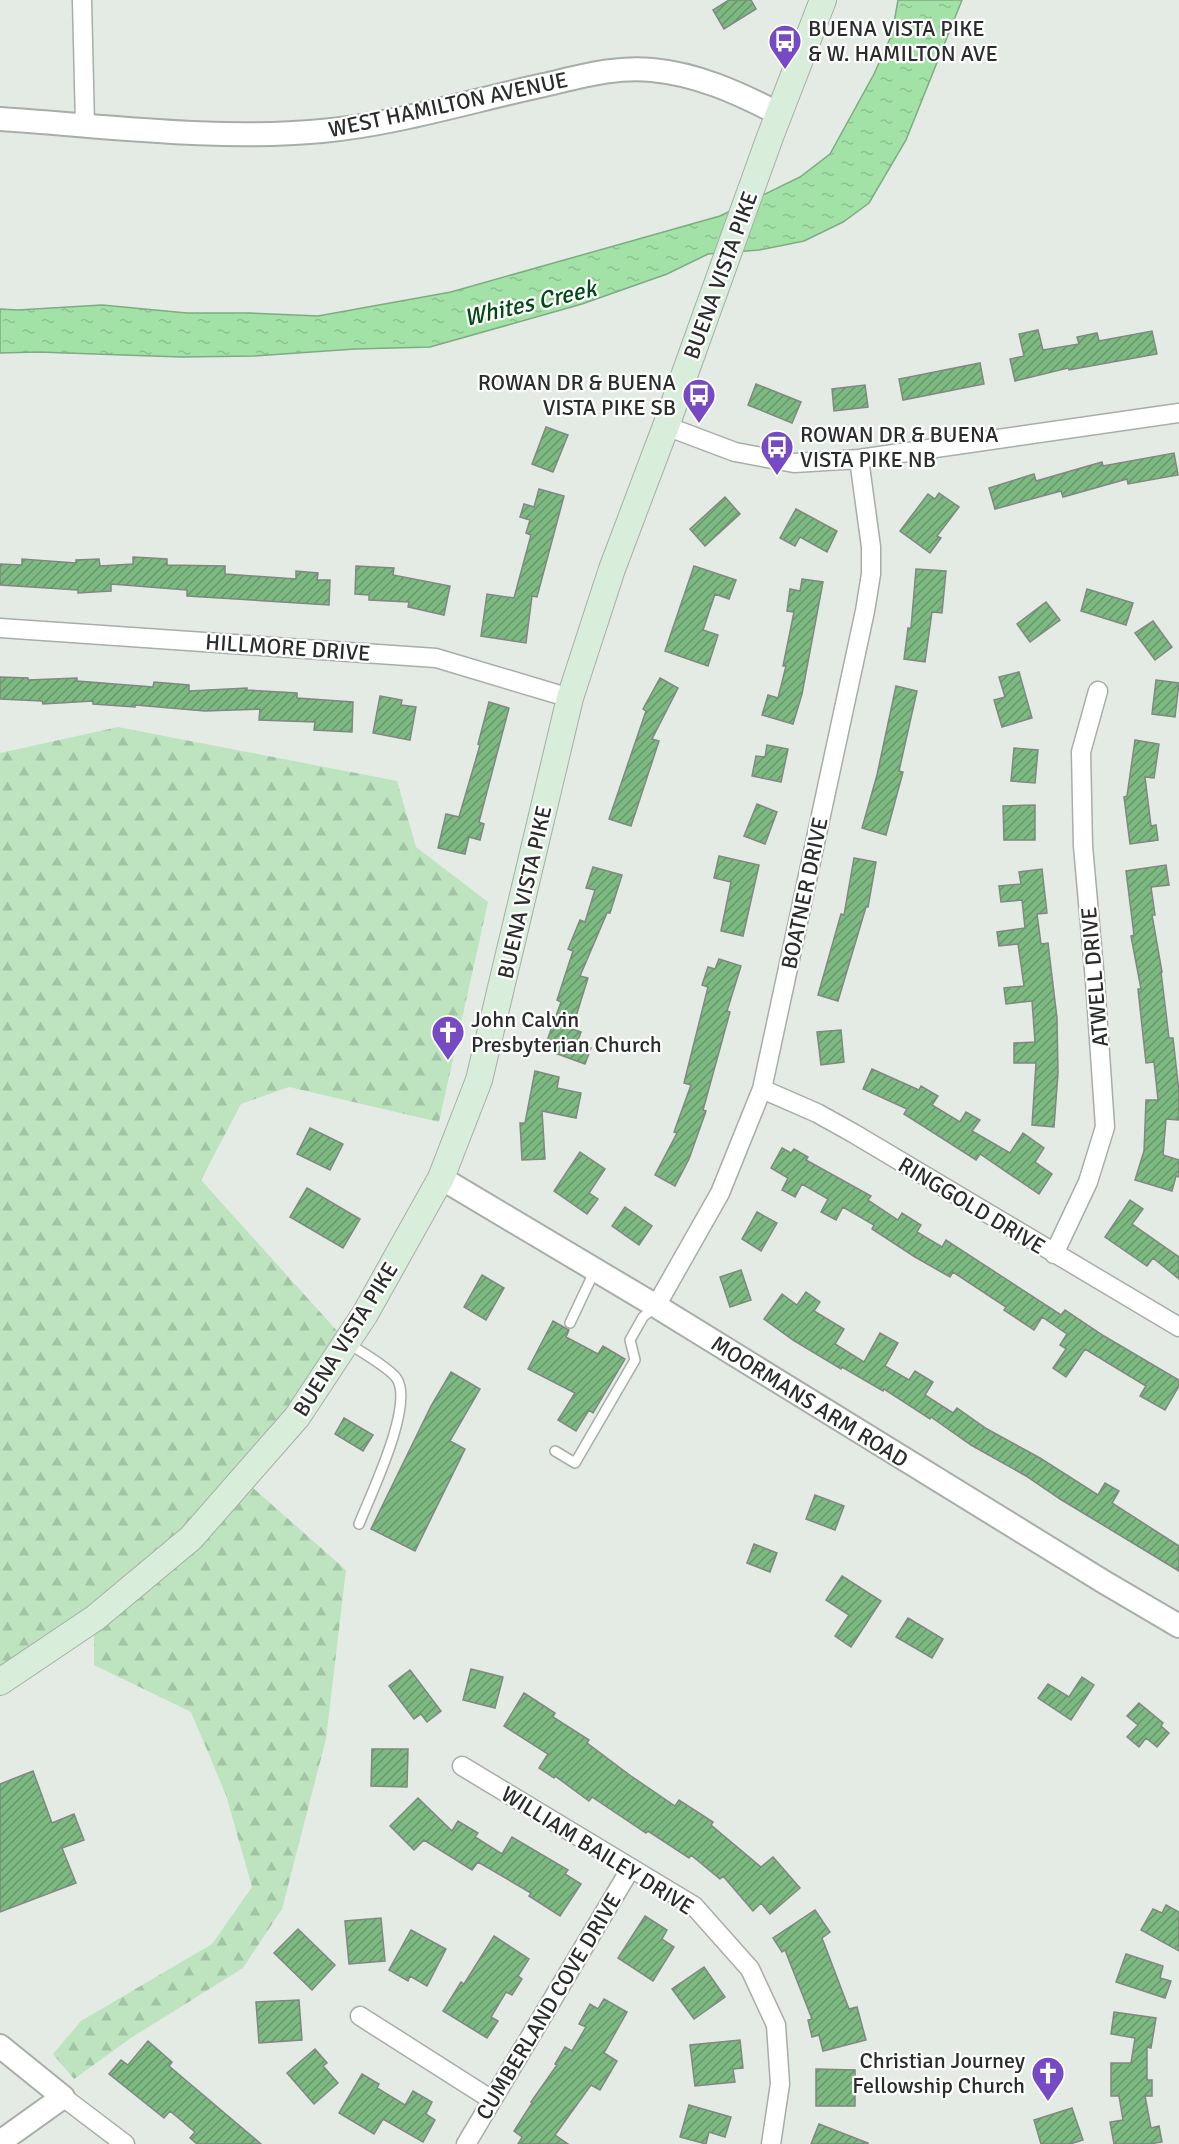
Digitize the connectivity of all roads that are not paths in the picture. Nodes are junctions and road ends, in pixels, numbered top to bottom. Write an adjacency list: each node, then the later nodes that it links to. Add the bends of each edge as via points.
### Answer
1 (82, 0): 5 (street)
2 (823, 0): 3 (main road, BUENA VISTA PIKE)
3 (779, 114): 5 (street, WEST HAMILTON AVENUE, via 697,78 649,69 601,73 413,116 322,131 260,134); 7 (main road, BUENA VISTA PIKE)
4 (0, 119): 5 (street, WEST HAMILTON AVENUE)
5 (85, 125)
6 (1179, 412): 8 (street)
7 (666, 426): 8 (street, via 735,452 794,463); 11 (main road, BUENA VISTA PIKE, via 612,569)
8 (859, 459): 12 (street, BOATNER DRIVE, via 871,547 867,602)
9 (0, 628): 11 (street, HILLMORE DRIVE, via 436,658)
10 (1098, 691): 14 (street, ATWELL DRIVE, via 1081,752 1083,846 1105,1127 1088,1182)
11 (570, 698): 13 (main road, BUENA VISTA PIKE, via 479,1080)
12 (762, 1089): 14 (street, RINGGOLD DRIVE, via 853,1133); 16 (street, BOATNER DRIVE, via 720,1193)
13 (441, 1178): 15 (street, MOORMANS ARM ROAD); 19 (main road, BUENA VISTA PIKE)
14 (1054, 1254): 18 (street, RINGGOLD DRIVE)
15 (595, 1269): 16 (street, MOORMANS ARM ROAD); 17 (lane)
16 (656, 1306): 20 (lane, via 643,1317 630,1340 635,1360 575,1463); 22 (street, MOORMANS ARM ROAD)
17 (570, 1323)
18 (1179, 1327)
19 (347, 1342): 21 (lane, via 397,1379 402,1398 395,1430); 23 (main road, BUENA VISTA PIKE, via 297,1417 191,1538 95,1617)
20 (555, 1451)
21 (358, 1524)
22 (1179, 1626)
23 (0, 1682)
24 (462, 1766): 25 (street, WILLIAM BAILEY DRIVE)
25 (630, 1868): 29 (street, CUMBERLAND COVE DRIVE); 33 (street, WILLIAM BAILEY DRIVE, via 694,1906 750,1969 776,2025 780,2084)
26 (360, 2016): 29 (street)
27 (0, 2046): 28 (street)
28 (63, 2097): 30 (street); 31 (street)
29 (492, 2100): 32 (street, CUMBERLAND COVE DRIVE)
30 (0, 2142)
31 (125, 2144)
32 (466, 2144)
33 (771, 2144)

